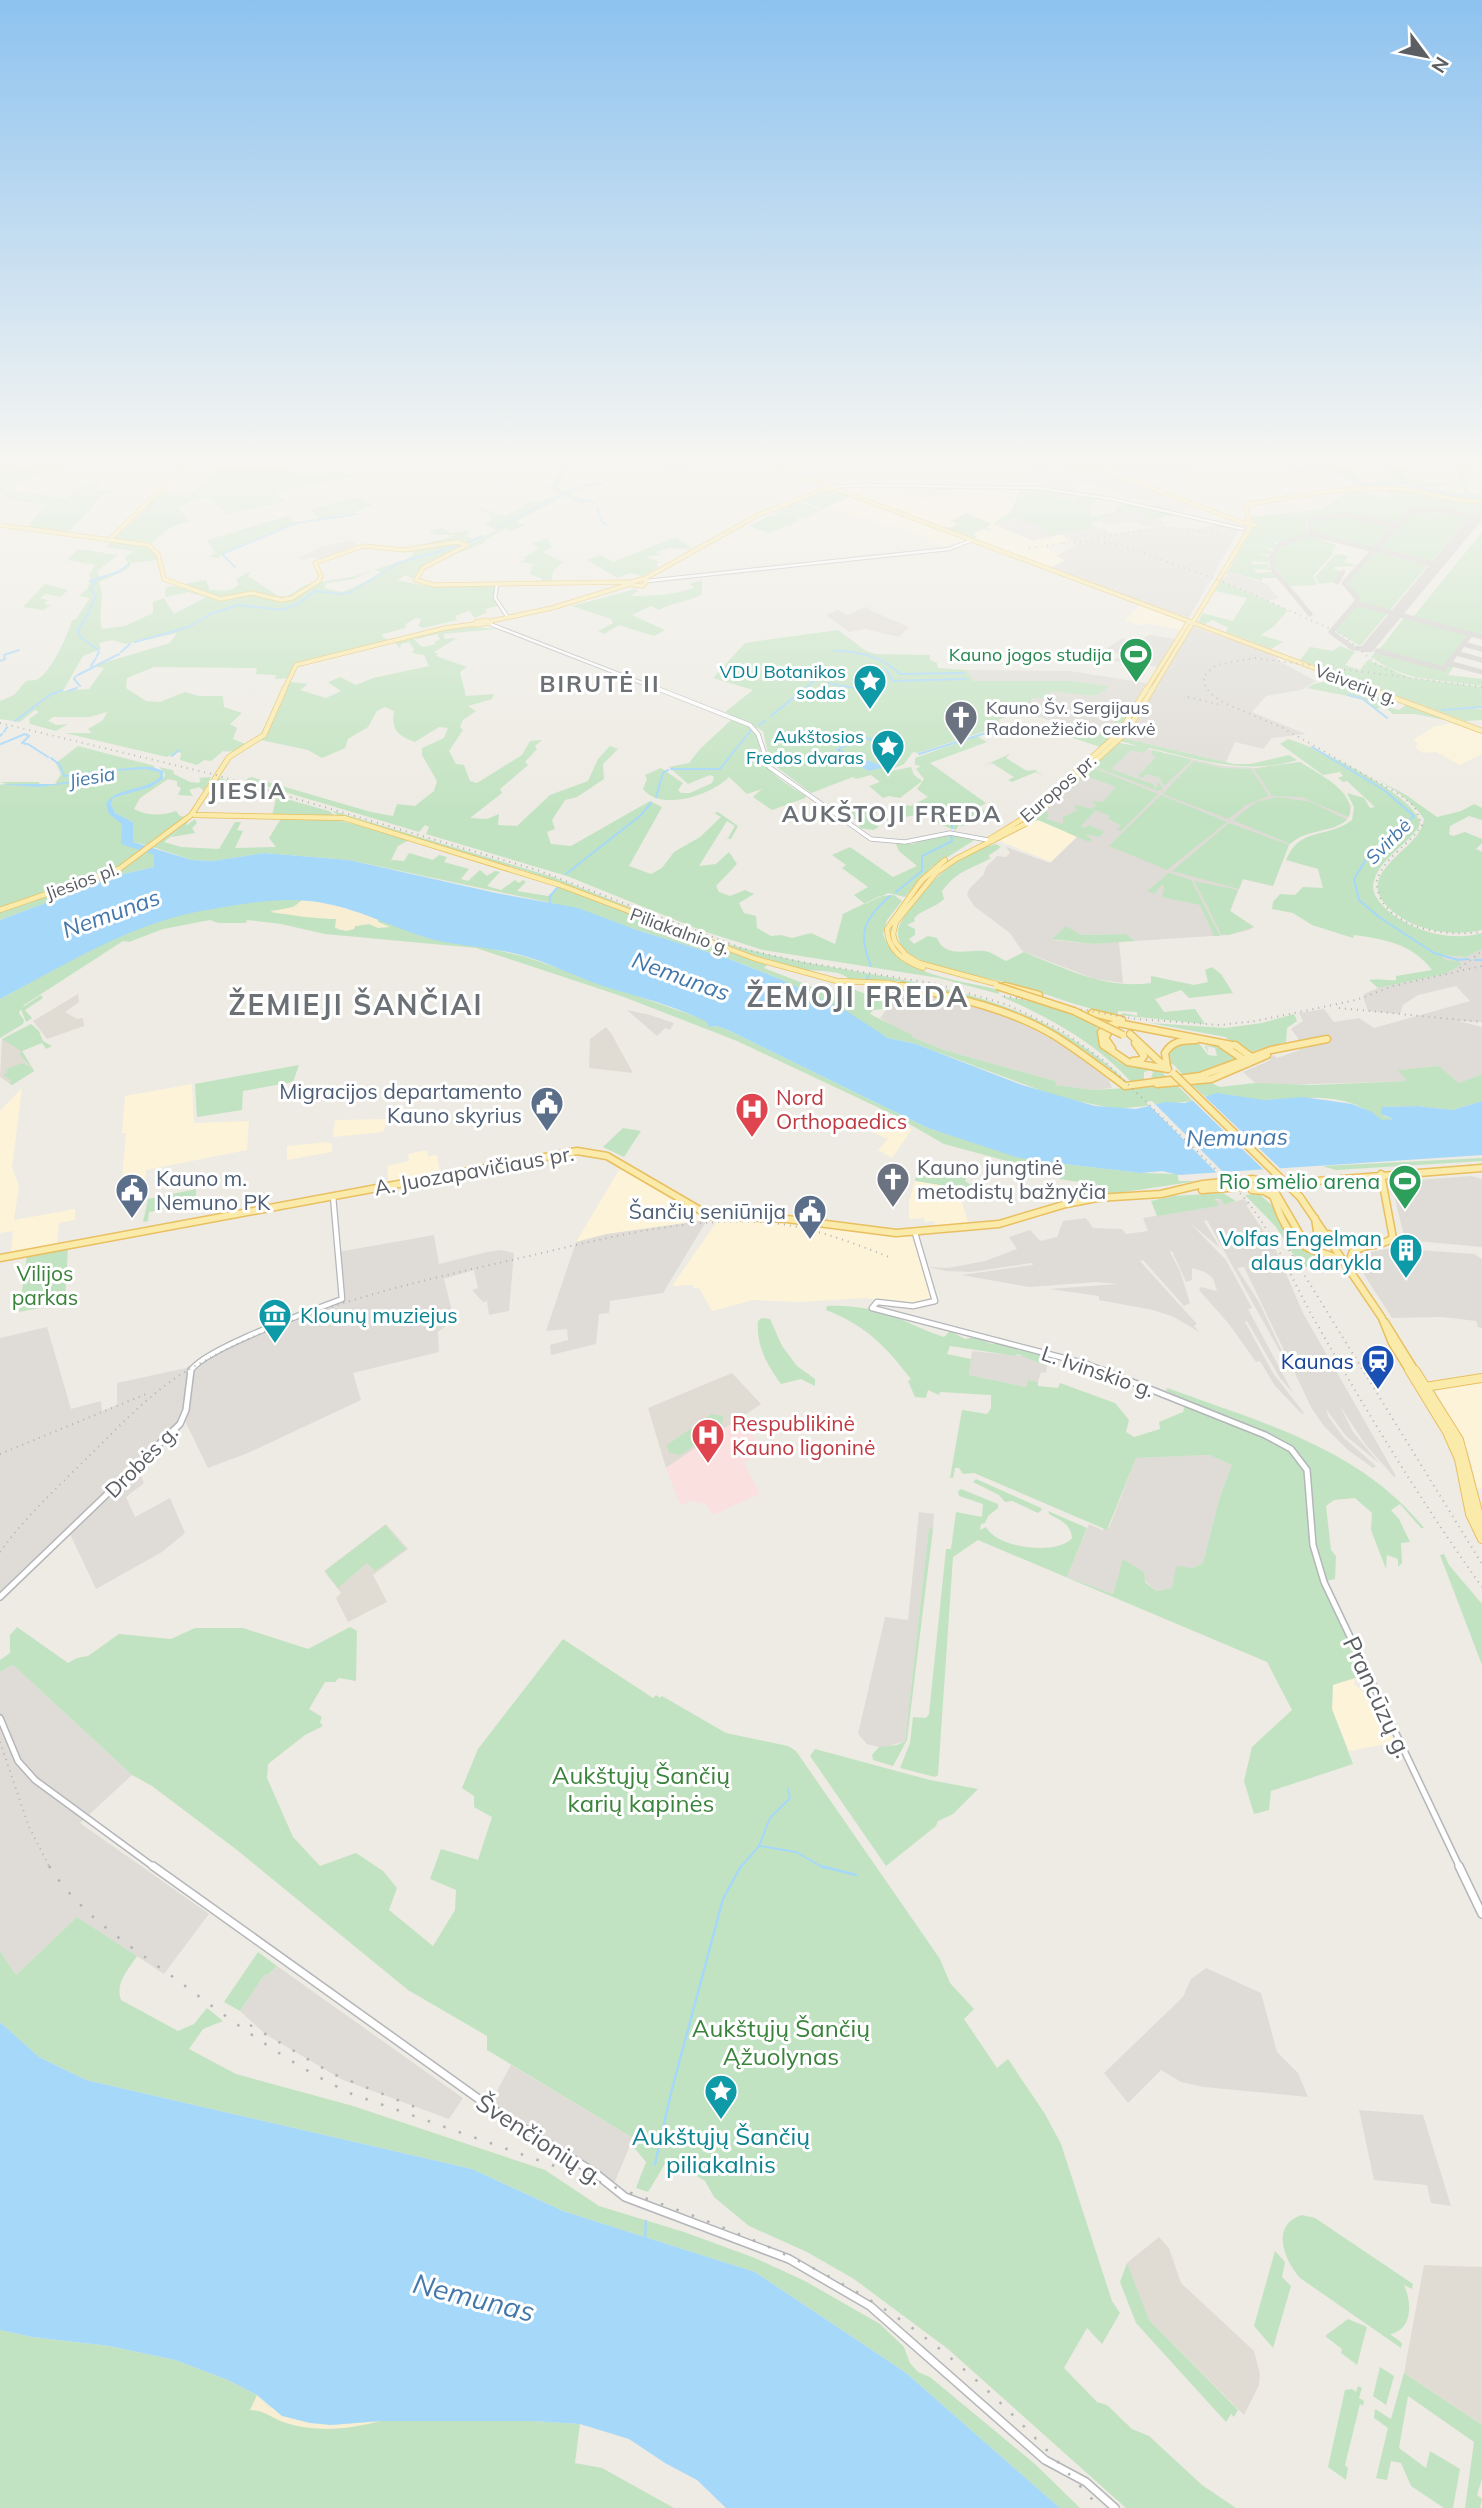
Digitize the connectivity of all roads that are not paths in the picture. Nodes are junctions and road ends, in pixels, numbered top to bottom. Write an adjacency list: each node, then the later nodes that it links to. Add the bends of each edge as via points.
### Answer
1 (163, 576): 2 (main road, via 220,599 252,593 279,600 289,599)
2 (321, 576)
3 (416, 576): 10 (main road, via 430,584)
4 (651, 576): 9 (main road)
5 (684, 576): 9 (street)
6 (1068, 576): 13 (main road, Veiverių g.)
7 (1217, 576): 13 (main road, Europos pr.)
8 (1217, 576): 13 (main road, Europos pr.)
9 (645, 580): 11 (main road); 11 (main road, via 642,587)
10 (497, 584): 11 (main road); 12 (street, via 496,598)
11 (627, 584): 12 (main road, via 562,605)
12 (507, 616): 14 (main road)
13 (1190, 622): 15 (main road, Veiverių g.); 18 (main road, Europos pr., via 1133,718 1114,741 1023,820)
14 (490, 623): 17 (main road, Jiesios pl., via 445,628 295,666 264,735 233,753); 18 (street, via 750,725 760,735 769,767 867,837 900,843 950,833)
15 (1482, 731)
16 (204, 814): 17 (main road); 17 (main road, Piliakalnio g.); 26 (main road, Piliakalnio g., via 352,821 561,885 756,959 832,980 888,983 975,1002 1052,1035 1118,1084 1203,1081)
17 (191, 816): 19 (main road, Jiesios pl., via 109,873)
18 (990, 841): 20 (main road, Europos pr., bridge, via 936,873 896,922 893,937 902,951 919,962); 21 (main road, Europos pr., bridge, via 954,855 928,874 890,920 887,936 897,954 911,964 1081,1014)
19 (0, 910)
20 (1092, 1013): 21 (main road, Europos pr., bridge); 24 (main road, via 1220,1038)
21 (1126, 1035): 23 (main road); 25 (main road)
22 (1196, 1040): 23 (main road, via 1121,1027 1106,1035 1119,1054 1139,1061 1144,1056); 26 (main road, via 1228,1047); 27 (main road, via 1170,1045 1164,1055)
23 (1135, 1043): 25 (main road)
24 (1237, 1046): 26 (main road); 27 (main road, via 1118,1023 1101,1032 1103,1045 1124,1062 1154,1064)
25 (1147, 1049): 27 (main road)
26 (1250, 1060): 26 (main road, via 1327,1039 1291,1045)
27 (1170, 1071): 35 (main road, bridge)
28 (1482, 1168): 29 (main road)
29 (1381, 1174): 30 (main road); 38 (main road, via 1393,1238)
30 (1269, 1183): 31 (main road, A. Juozapavičiaus pr., via 1253,1179); 32 (main road, A. Juozapavičiaus pr.); 34 (main road); 35 (main road, via 1299,1234 1308,1241 1319,1236)
31 (1184, 1190): 32 (main road, A. Juozapavičiaus pr.); 36 (main road, A. Juozapavičiaus pr., via 1086,1199 999,1224)
32 (1202, 1190): 34 (main road, A. Juozapavičiaus pr., via 1257,1189)
33 (332, 1196): 36 (main road, A. Juozapavičiaus pr., via 584,1151 607,1156 710,1216); 39 (main road, A. Juozapavičiaus pr.); 49 (street, Drobės g., via 342,1299 194,1364 183,1420)
34 (1273, 1196): 40 (main road, via 1299,1242)
35 (1315, 1216): 37 (main road)
36 (915, 1233): 44 (street, L. Ivinskio g., via 935,1301 913,1306 877,1302 872,1308 1097,1367 1279,1441)
37 (1327, 1233): 38 (main road, via 1348,1243); 40 (main road)
38 (1370, 1245): 40 (main road, via 1353,1251)
39 (0, 1258)
40 (1348, 1265): 42 (main road, via 1382,1318 1392,1343)
41 (1482, 1378): 42 (main road)
42 (1424, 1387): 43 (main road)
43 (1431, 1400): 45 (main road, via 1464,1452); 46 (main road, via 1457,1454)
44 (1307, 1470): 51 (street, Prancūzų g., via 1313,1545 1324,1582)
45 (1477, 1493): 46 (main road); 47 (main road)
46 (1465, 1497): 48 (main road)
47 (1482, 1527)
48 (1482, 1539)
49 (0, 1597)
50 (0, 1718): 52 (street, Švenčionių g., via 18,1761 35,1780 303,1976 625,2197 789,2259 870,2306 1013,2434 1056,2468 1095,2488)
51 (1482, 1914)
52 (1115, 2508)

